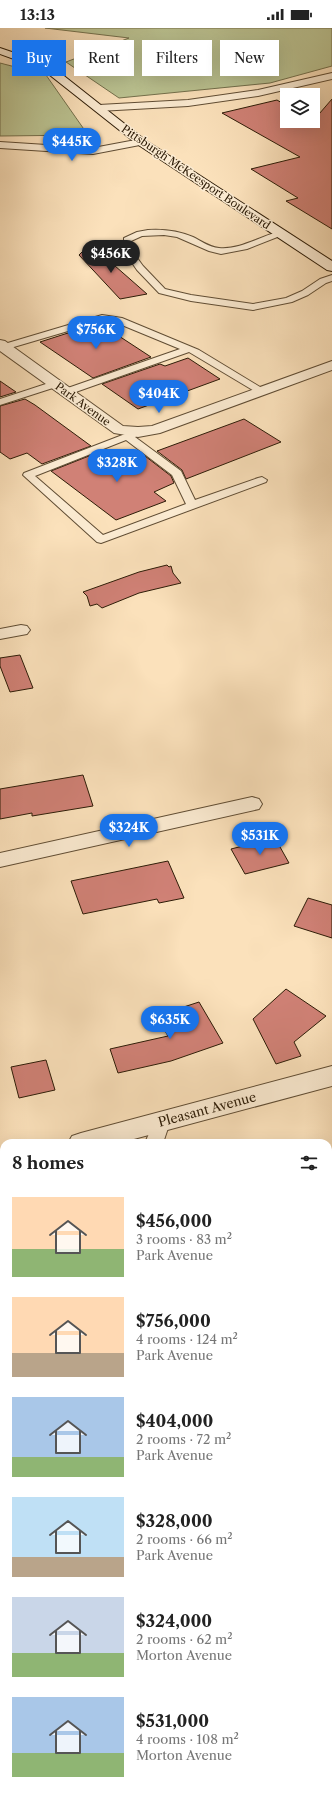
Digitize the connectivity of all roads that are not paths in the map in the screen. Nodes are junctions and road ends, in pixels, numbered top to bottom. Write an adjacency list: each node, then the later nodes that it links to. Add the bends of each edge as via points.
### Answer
1 (0, 51): 3 (street, Pittsburgh McKeesport Boulevard, via 40,64)
2 (332, 76): 3 (street, via 258,93 188,103)
3 (98, 108): 4 (street, Pittsburgh McKeesport Boulevard)
4 (141, 142): 5 (street, via 93,151); 6 (street, Pittsburgh McKeesport Boulevard)
5 (0, 145)
6 (281, 234): 7 (street, Pittsburgh McKeesport Boulevard); 8 (lane, via 221,251 186,237 167,233 148,233 132,236 127,240 128,251 162,291 191,298 253,307 289,300)
7 (332, 267)
8 (332, 278)
9 (2, 345): 10 (lane, via 102,318 119,320); 12 (street, Park Avenue)
10 (189, 350): 12 (lane); 13 (lane)
11 (332, 365): 13 (street, Park Avenue)
12 (61, 388): 14 (lane); 15 (street, Park Avenue, via 119,430)
13 (260, 390): 15 (street, Park Avenue, via 155,430)
14 (0, 402)
15 (133, 434): 17 (lane, via 177,473); 17 (lane, via 28,475 101,540)
16 (262, 480): 17 (lane)
17 (192, 505)
18 (21, 630): 19 (street)
19 (0, 634)
20 (252, 804): 21 (street)
21 (0, 860)
22 (332, 1076): 23 (street, Pleasant Avenue)
23 (158, 1132): 24 (street, Pleasant Avenue)
24 (110, 1139)

